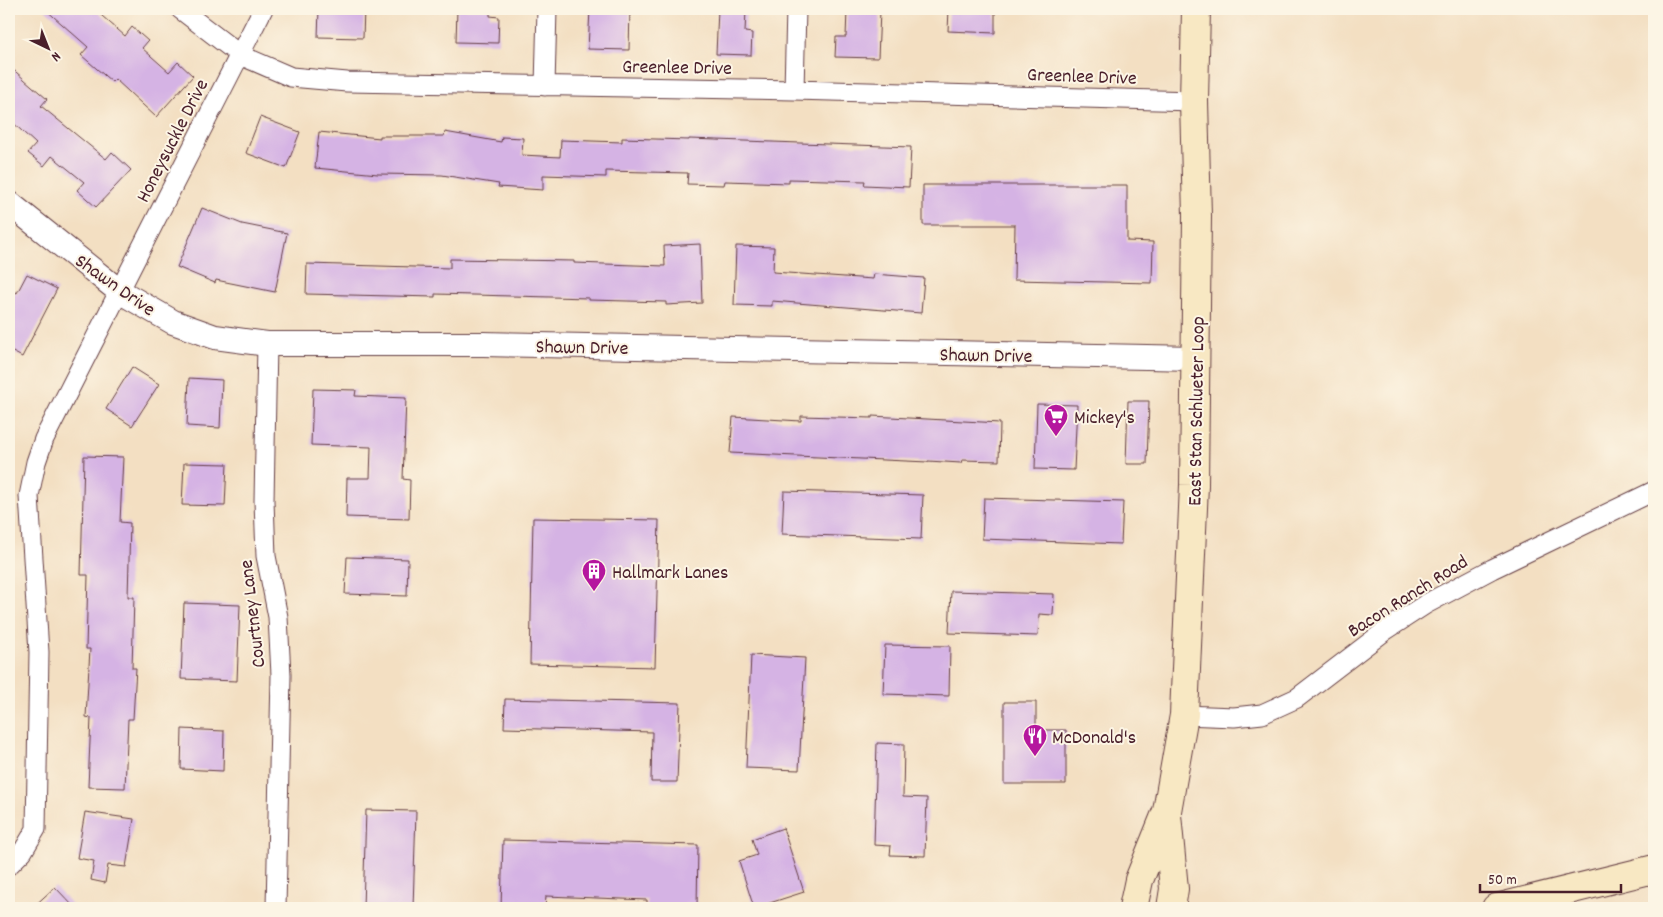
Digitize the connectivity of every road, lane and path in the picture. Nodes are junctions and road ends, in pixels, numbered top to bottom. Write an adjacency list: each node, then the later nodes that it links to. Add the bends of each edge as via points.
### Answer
1 (180, 9): 6 (street, Greenlee Drive)
2 (263, 9): 6 (street, Honeysuckle Drive)
3 (547, 9): 7 (street)
4 (796, 9): 8 (street)
5 (1196, 9): 9 (main road, East Stan Schlueter Loop)
6 (240, 56): 7 (street, Greenlee Drive, via 291,76 347,82); 11 (street, Honeysuckle Drive)
7 (545, 86): 8 (street, Greenlee Drive)
8 (794, 90): 9 (street, Greenlee Drive)
9 (1194, 101): 13 (main road, East Stan Schlueter Loop)
10 (9, 203): 11 (street, Shawn Drive)
11 (119, 291): 12 (street, Shawn Drive, via 173,322 215,337); 17 (street, Honeysuckle Drive, via 44,439 29,496 39,652 36,829 23,851)
12 (267, 344): 13 (street, Shawn Drive, via 483,344); 21 (street, Courtney Lane, via 266,556 278,617 281,674)
13 (1196, 358): 15 (main road, East Stan Schlueter Loop, via 1194,507)
14 (1654, 491): 15 (street, Bacon Ranch Road, via 1492,568 1426,604 1386,630 1297,698 1262,714 1234,717)
15 (1184, 715): 16 (main road, East Stan Schlueter Loop)
16 (1167, 811): 19 (main road, East Stan Schlueter Loop); 20 (main road, East Stan Schlueter Loop)
17 (9, 865)
18 (1654, 869): 22 (main road)
19 (1177, 902)
20 (1132, 906)
21 (276, 908)
22 (1496, 908)

